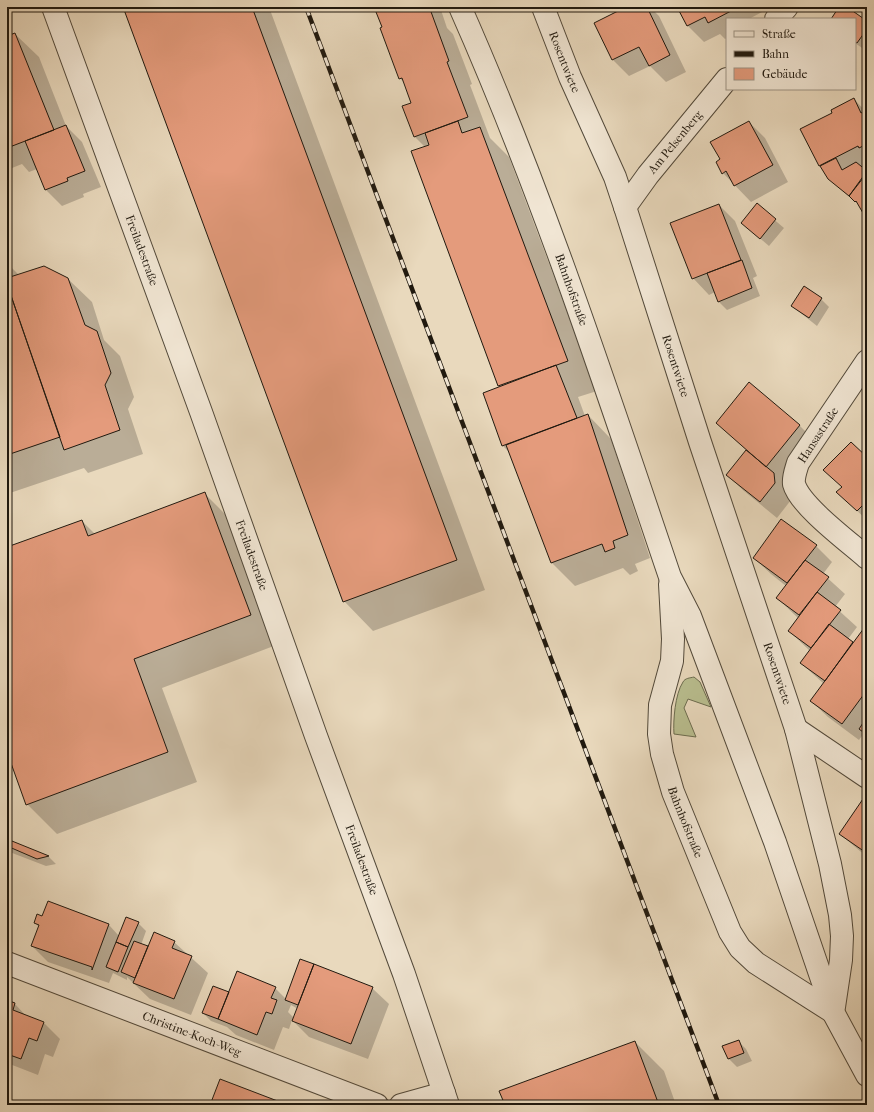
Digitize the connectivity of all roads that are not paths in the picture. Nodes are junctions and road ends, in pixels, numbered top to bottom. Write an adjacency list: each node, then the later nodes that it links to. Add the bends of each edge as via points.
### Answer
1 (53, 7): 16 (street, Freiladestraße)
2 (460, 7): 10 (street, Bahnhofstraße, via 482,57 577,302)
3 (543, 7): 7 (street, Rosentwiete)
4 (787, 7): 5 (street)
5 (777, 18)
6 (726, 80): 7 (street, Am Pelsenberg)
7 (625, 207): 11 (street, Rosentwiete)
8 (867, 361): 9 (street, Hansastraße, via 798,463 794,475 794,484 806,504)
9 (867, 558)
10 (670, 577): 14 (street, Bahnhofstraße, via 683,600 775,842); 14 (street, Bahnhofstraße, via 672,661 660,705 659,734 673,792 730,932 740,948 756,963)
11 (796, 729): 12 (street); 14 (street, Rosentwiete, via 830,864 840,915 841,960)
12 (867, 777)
13 (7, 963): 17 (street, Christine-Koch-Weg)
14 (833, 1012): 15 (street, Bahnhofstraße)
15 (867, 1075)
16 (446, 1099): 18 (street)
17 (377, 1105)
18 (401, 1105)

